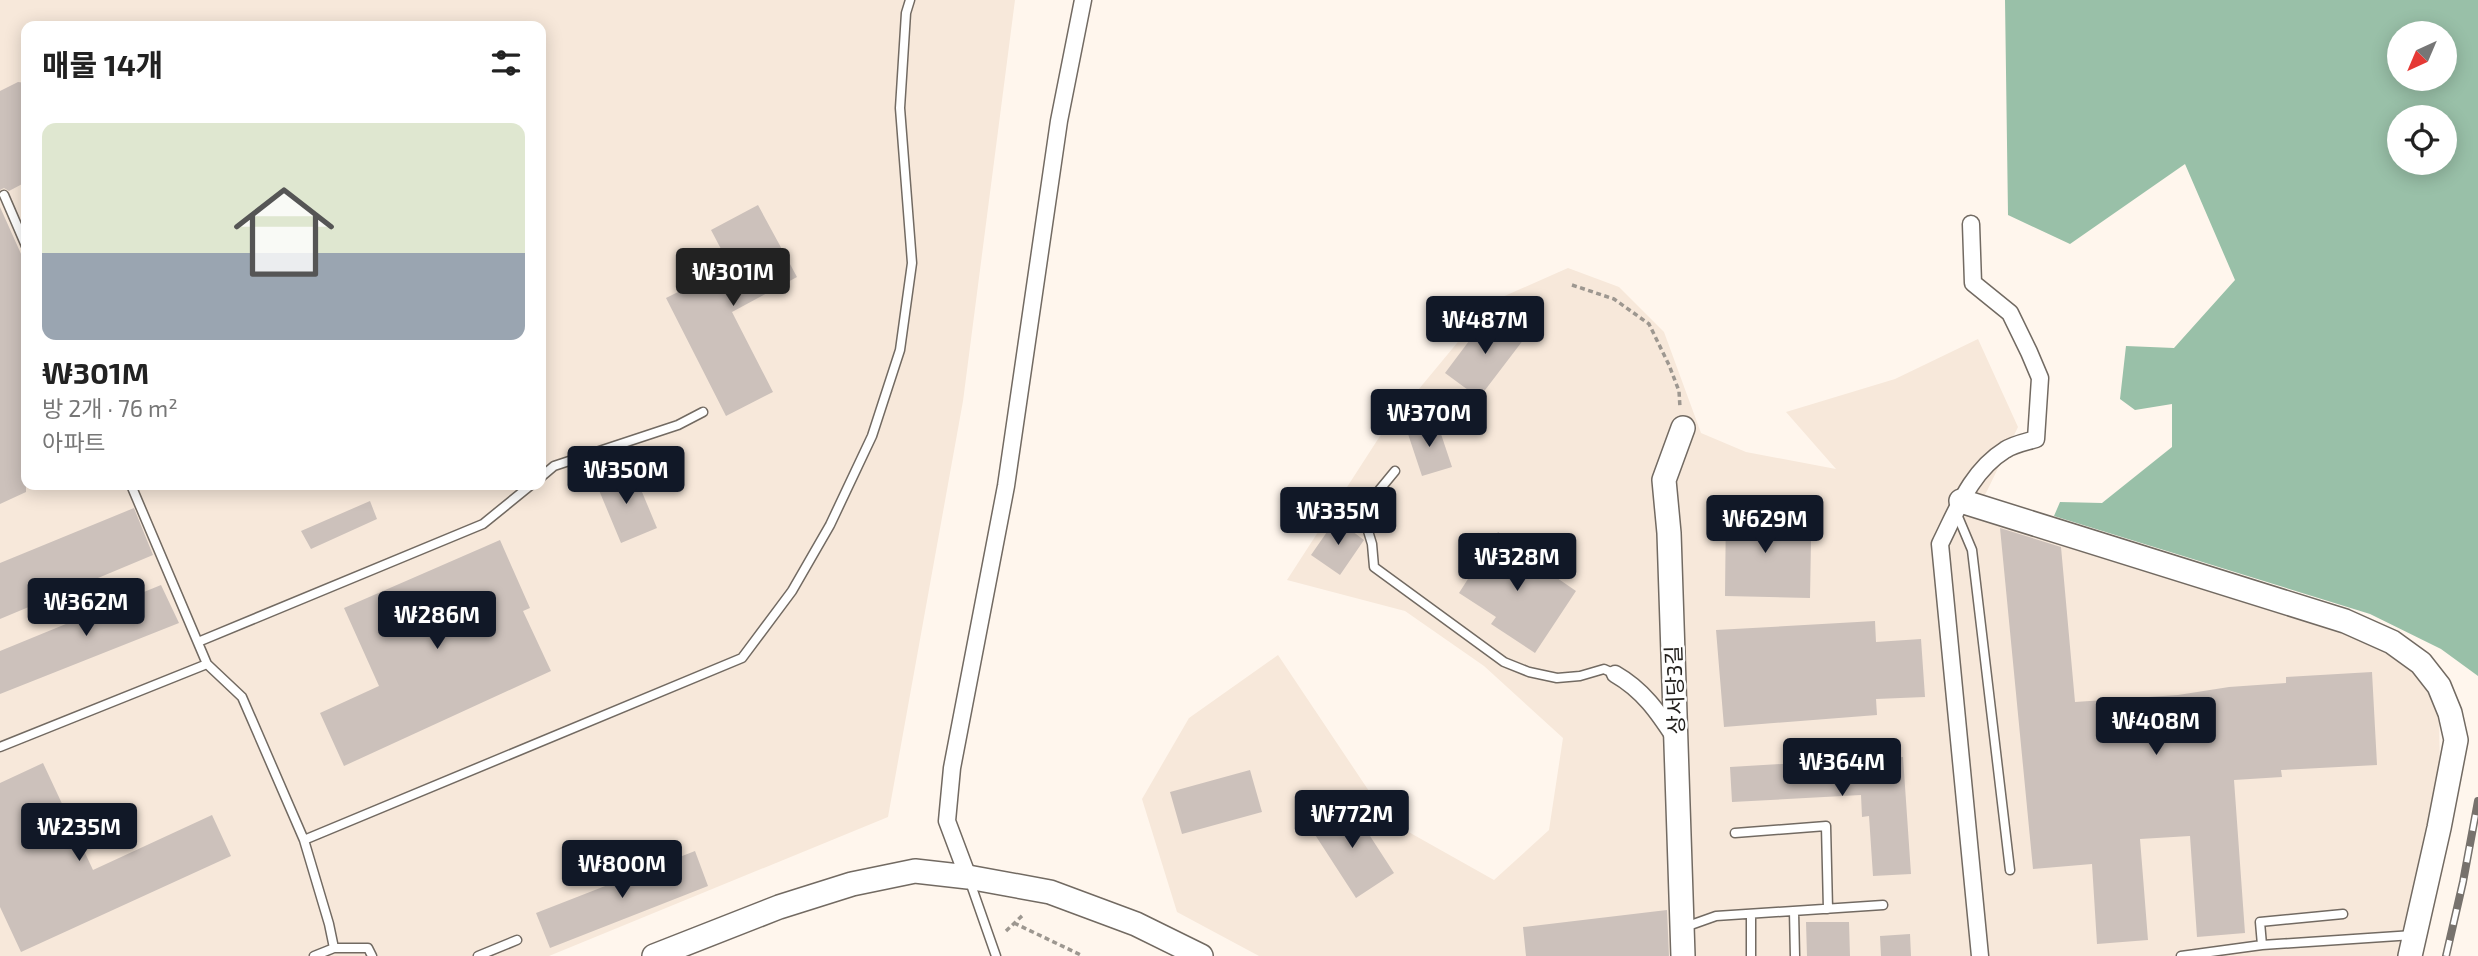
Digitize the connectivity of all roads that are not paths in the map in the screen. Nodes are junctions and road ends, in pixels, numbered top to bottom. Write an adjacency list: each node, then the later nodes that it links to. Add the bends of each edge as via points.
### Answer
1 (909, 0): 19 (lane, via 900,108 912,264 900,350 872,436 792,591 742,658)
2 (1083, 0): 21 (street, via 1059,121 1006,486 952,768 947,821)
3 (4, 195): 5 (lane)
4 (1971, 224): 12 (street, via 1973,283 2010,313 2040,378 2036,439 2007,448 1983,466)
5 (21, 234)
6 (704, 412): 9 (lane)
7 (1682, 428): 16 (street, 상서당3길, via 1664,480)
8 (1395, 471): 15 (lane, via 1362,511 1374,567 1504,662 1557,678 1604,669)
9 (546, 473)
10 (133, 490): 13 (lane)
11 (525, 490): 13 (lane, via 482,524)
12 (1959, 507): 20 (lane, via 1972,550); 30 (street, via 2345,621 2392,642 2421,663 2439,686 2456,740); 41 (street, via 1940,544)
13 (198, 642): 14 (lane)
14 (207, 664): 17 (lane); 19 (lane, via 242,696)
15 (1615, 674): 16 (street, via 1652,702)
16 (1676, 740): 27 (street, 상서당3길)
17 (0, 747)
18 (1735, 833): 23 (lane, via 1826,826)
19 (304, 839): 31 (lane)
20 (2010, 870)
21 (968, 877): 35 (street, via 915,871 852,884); 36 (lane); 37 (street, via 1050,892 1136,924)
22 (1883, 905): 23 (lane)
23 (1828, 909): 24 (lane)
24 (1794, 911): 25 (lane); 40 (lane)
25 (1751, 914): 27 (lane, via 1716,916); 39 (lane)
26 (2343, 914): 29 (lane, via 2260,922)
27 (1682, 928): 38 (street, 상서당3길)
28 (517, 940): 34 (lane)
29 (2262, 945): 30 (lane); 42 (lane)
30 (2412, 945)
31 (334, 948): 32 (lane); 33 (lane, via 368,948)
32 (314, 956)
33 (372, 956)
34 (478, 956)
35 (654, 956)
36 (996, 956)
37 (1201, 956)
38 (1683, 956)
39 (1751, 956)
40 (1795, 956)
41 (1980, 956)
42 (2181, 956)

